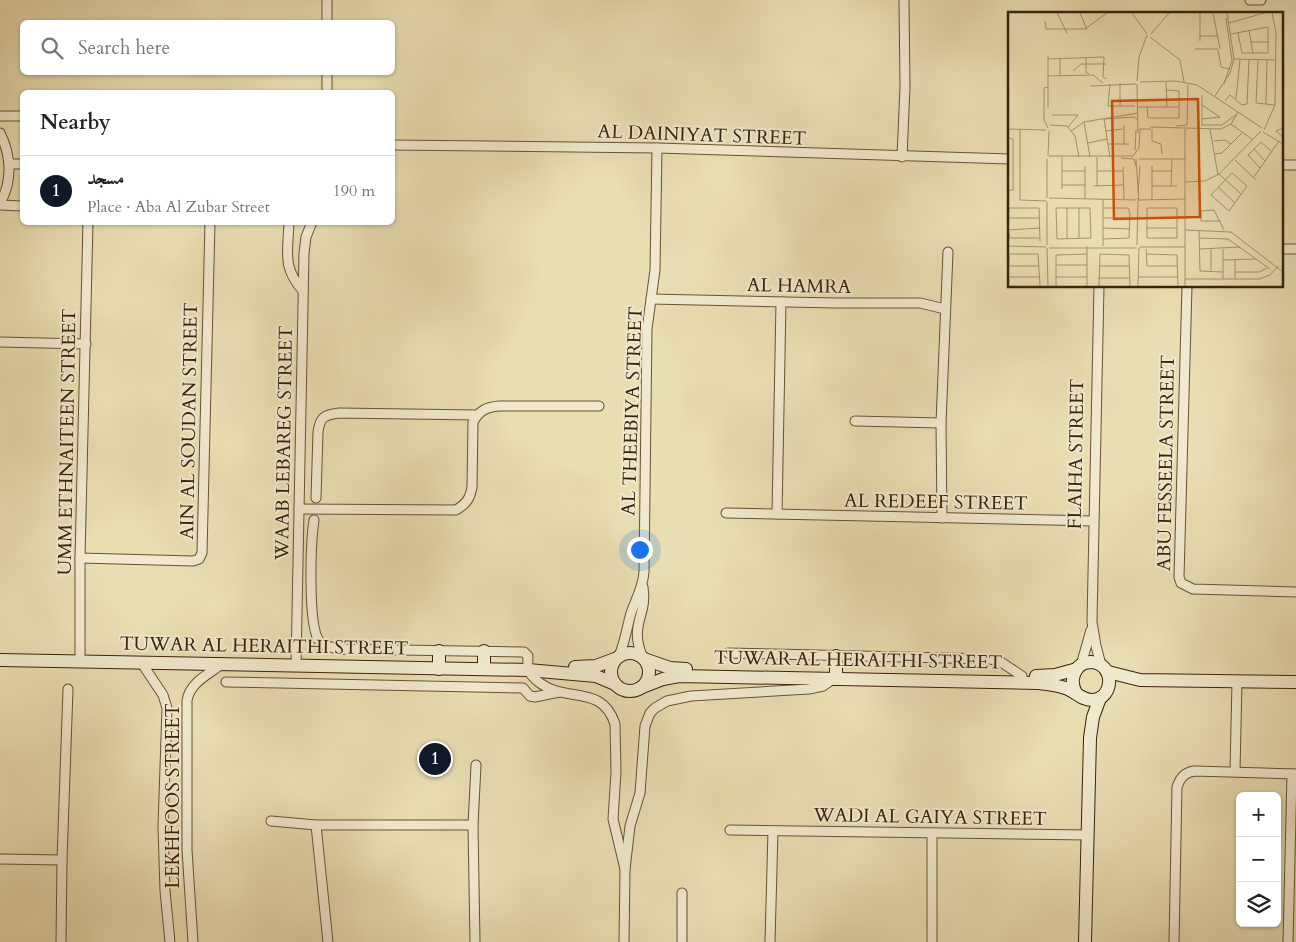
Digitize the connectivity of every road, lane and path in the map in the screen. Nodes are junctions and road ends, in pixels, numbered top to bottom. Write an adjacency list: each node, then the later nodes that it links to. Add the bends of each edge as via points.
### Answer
1 (327, 0): 5 (street)
2 (904, 0): 13 (street)
3 (1250, 0): 4 (street)
4 (1261, 0)
5 (327, 20)
6 (327, 75): 7 (street)
7 (327, 90)
8 (0, 116): 9 (street)
9 (20, 116)
10 (0, 133): 15 (street)
11 (395, 145): 12 (street, AL DAINIYAT STREET)
12 (657, 148): 13 (street, AL DAINIYAT STREET); 27 (street, AL THEEBIYA STREET, via 655,270)
13 (902, 157): 14 (street, AL DAINIYAT STREET)
14 (1008, 159)
15 (9, 164): 16 (street); 17 (street, via 9,181)
16 (20, 164)
17 (0, 204): 18 (street)
18 (20, 206)
19 (88, 225): 31 (street, UMM ETHNAITEEN STREET)
20 (210, 225): 43 (street, AIN AL SOUDAN STREET, via 202,553 193,561)
21 (289, 225): 26 (street, via 288,266 292,277)
22 (311, 225): 26 (street, WAAB LEBAREG STREET, via 305,244)
23 (948, 252): 29 (street)
24 (1100, 288): 42 (street, FLAIHA STREET)
25 (1186, 288): 45 (street, ABU FESSEELA STREET, via 1181,583 1193,589)
26 (304, 291): 37 (street, WAAB LEBAREG STREET)
27 (651, 299): 28 (street, AL HAMRA); 44 (street, AL THEEBIYA STREET, via 646,329)
28 (781, 302): 29 (street, AL HAMRA, via 920,303); 39 (street)
29 (945, 309): 35 (street)
30 (0, 342): 31 (street)
31 (86, 344): 43 (street, UMM ETHNAITEEN STREET)
32 (599, 406): 33 (street, via 490,406)
33 (476, 415): 36 (street, via 329,414 323,417 318,432); 37 (street, via 472,430 470,497 456,510)
34 (855, 421): 35 (street)
35 (941, 423): 40 (street)
36 (316, 498)
37 (299, 510): 57 (street, WAAB LEBAREG STREET)
38 (726, 513): 39 (street, AL REDEEF STREET)
39 (777, 514): 40 (street, AL REDEEF STREET)
40 (942, 518): 42 (street, AL REDEEF STREET)
41 (314, 520): 47 (street, via 310,576 314,624 320,643 338,648)
42 (1093, 521): 46 (street, FLAIHA STREET)
43 (80, 558): 54 (street, UMM ETHNAITEEN STREET)
44 (643, 584): 51 (street, AL THEEBIYA STREET); 52 (street, AL THEEBIYA STREET, via 644,600 636,634)
45 (1296, 592)
46 (1092, 622): 58 (street, FLAIHA STREET); 61 (street, FLAIHA STREET)
47 (439, 651): 48 (street); 59 (street)
48 (484, 651): 60 (street); 62 (street, via 524,652 528,656)
49 (728, 653): 50 (street)
50 (836, 656): 63 (street); 64 (street, via 990,660 1001,662)
51 (617, 657): 52 (street, via 634,653); 62 (street, TUWAR AL HERAITHI STREET, via 596,666); 69 (street, via 611,669)
52 (644, 658): 63 (street, TUWAR AL HERAITHI STREET, via 678,669); 70 (street, via 649,674)
53 (0, 660): 54 (street, TUWAR AL HERAITHI STREET)
54 (80, 662): 55 (street, TUWAR AL HERAITHI STREET)
55 (141, 662): 56 (street, TUWAR AL HERAITHI STREET); 93 (street, LEKHFOOS STREET, via 163,695 167,708 162,827)
56 (222, 664): 57 (street, TUWAR AL HERAITHI STREET); 94 (street, LEKHFOOS STREET, via 194,686 187,701 187,850)
57 (296, 666): 59 (street, TUWAR AL HERAITHI STREET)
58 (1079, 667): 61 (street, via 1091,662); 64 (street, TUWAR AL HERAITHI STREET, via 1055,675); 73 (street, via 1072,681)
59 (439, 668): 60 (street, TUWAR AL HERAITHI STREET)
60 (484, 669): 62 (street, TUWAR AL HERAITHI STREET)
61 (1104, 669): 65 (street); 74 (street, via 1110,682)
62 (528, 670): 69 (street, TUWAR AL HERAITHI STREET, via 596,676); 72 (street, via 544,686)
63 (836, 675): 64 (street, TUWAR AL HERAITHI STREET); 70 (street, TUWAR AL HERAITHI STREET, via 679,676 663,678); 73 (street, TUWAR AL HERAITHI STREET, via 1038,683 1054,685); 83 (street, via 816,688 710,694 667,701 655,708 645,726 640,793)
64 (1022, 676)
65 (1140, 680): 67 (street); 74 (street, via 1121,685)
66 (226, 682): 72 (street, via 523,688 530,696 536,697)
67 (1237, 682): 68 (street); 77 (street)
68 (1296, 682)
69 (615, 684): 70 (street, via 624,690)
70 (640, 688)
71 (68, 689): 89 (street)
72 (559, 692): 82 (street, via 594,698 613,717 616,735)
73 (1079, 695): 74 (street, via 1090,700); 75 (street)
74 (1103, 695): 75 (street, via 1093,717)
75 (1090, 738): 87 (street)
76 (476, 765): 81 (street)
77 (1235, 771): 78 (street); 102 (street, via 1188,772 1179,781)
78 (1294, 774): 103 (street)
79 (272, 821): 80 (street)
80 (316, 824): 81 (street); 95 (street)
81 (473, 825): 96 (street)
82 (614, 826): 83 (street); 90 (street)
83 (630, 826): 90 (street)
84 (730, 830): 85 (street, WADI AL GAIYA STREET)
85 (773, 831): 86 (street, WADI AL GAIYA STREET); 99 (street)
86 (932, 833): 87 (street, WADI AL GAIYA STREET); 100 (street)
87 (1088, 835): 101 (street)
88 (0, 859): 89 (street)
89 (62, 860): 92 (street)
90 (625, 869): 97 (street)
91 (682, 893): 98 (street)
92 (62, 942)
93 (170, 942)
94 (193, 942)
95 (328, 942)
96 (475, 942)
97 (624, 942)
98 (682, 942)
99 (770, 942)
100 (932, 942)
101 (1085, 942)
102 (1174, 942)
103 (1288, 942)

